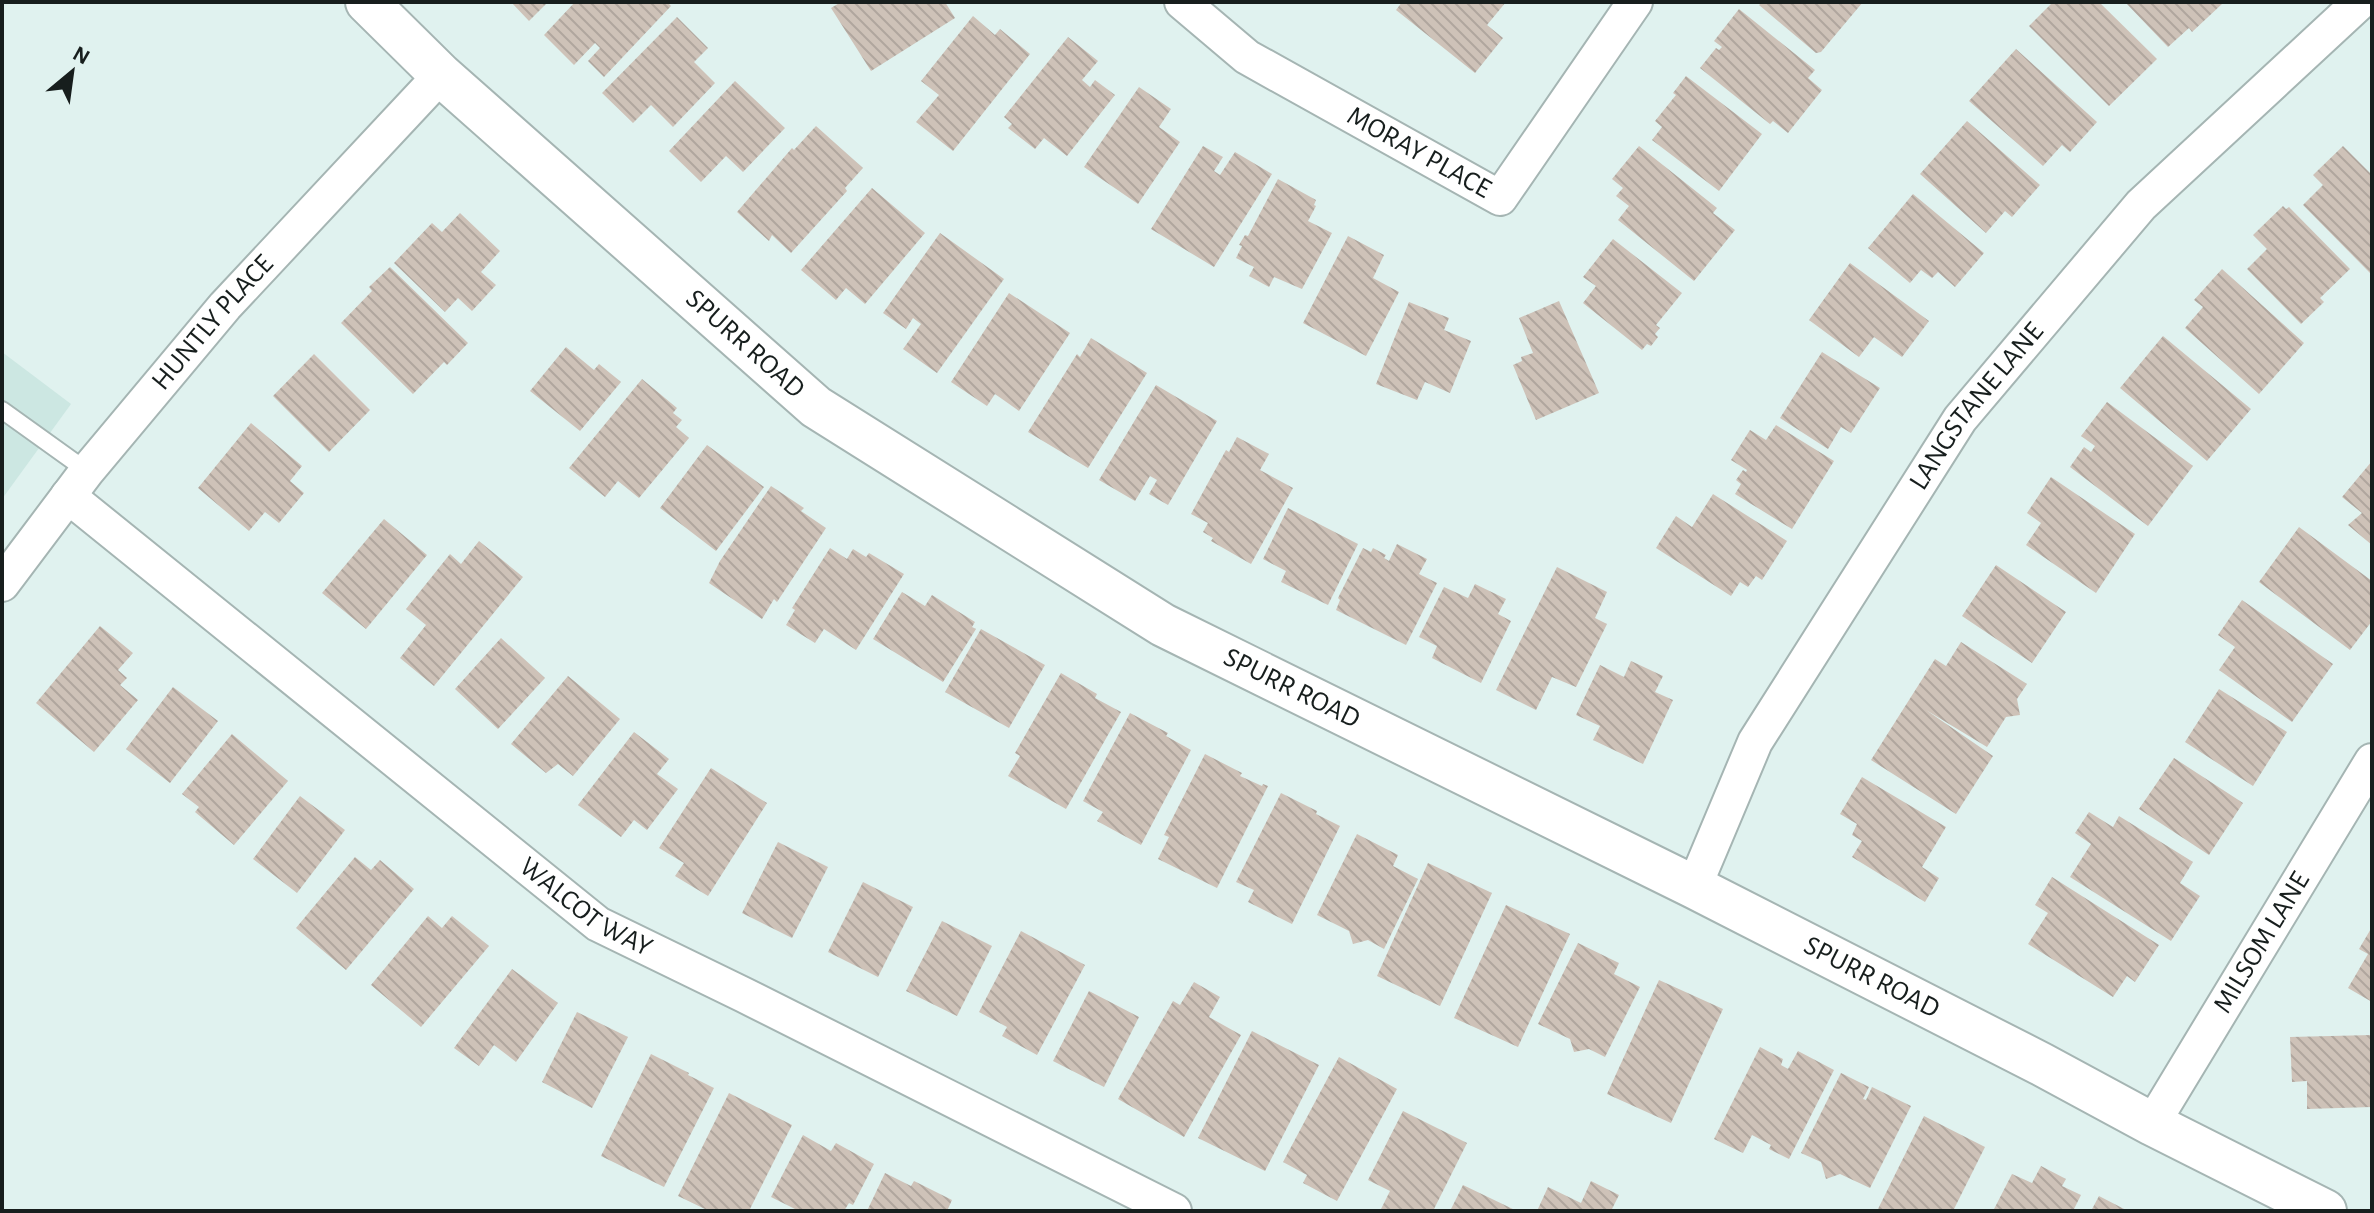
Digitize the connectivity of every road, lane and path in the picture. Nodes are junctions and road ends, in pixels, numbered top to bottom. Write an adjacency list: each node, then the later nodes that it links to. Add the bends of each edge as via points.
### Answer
1 (367, 2): 5 (street, SPURR ROAD)
2 (1182, 2): 3 (street, MORAY PLACE, via 1247,57 1500,198)
3 (1635, 2)
4 (2360, 2): 10 (street, LANGSTANE LANE, via 2141,205 1960,419 1755,742)
5 (441, 75): 7 (street, HUNTLY PLACE, via 225,306); 10 (street, SPURR ROAD, via 816,407 1163,625)
6 (2, 410): 7 (lane)
7 (78, 484): 8 (street, HUNTLY PLACE); 12 (street, WALCOT WAY, via 598,924)
8 (2, 584)
9 (2372, 761): 11 (street, MILSOM LANE)
10 (1694, 887): 11 (street, SPURR ROAD)
11 (2152, 1124): 13 (street, SPURR ROAD)
12 (1174, 1211)
13 (2325, 1211)

